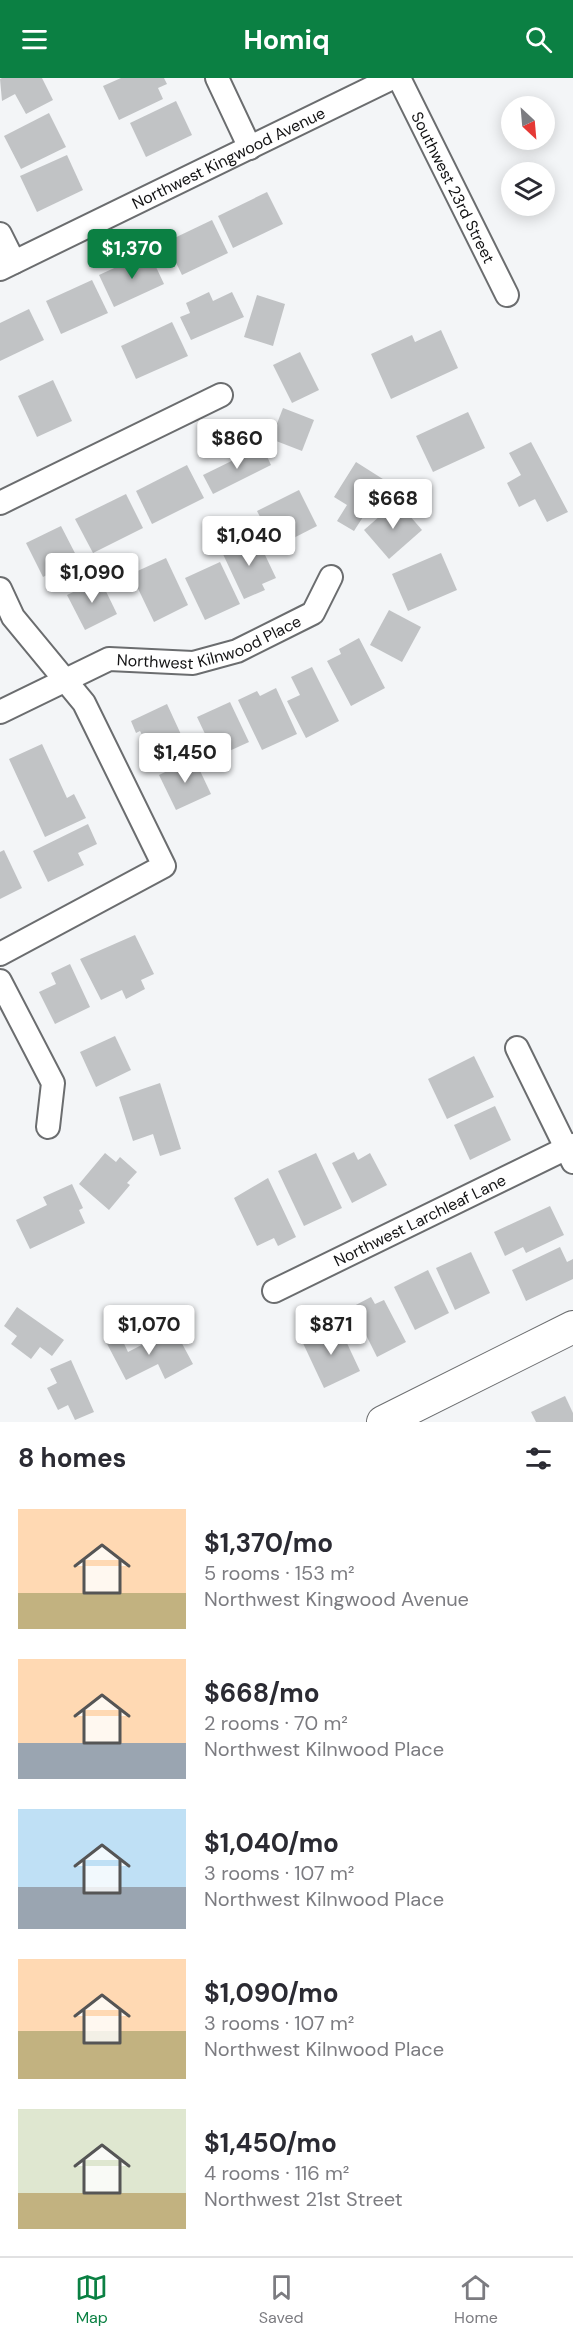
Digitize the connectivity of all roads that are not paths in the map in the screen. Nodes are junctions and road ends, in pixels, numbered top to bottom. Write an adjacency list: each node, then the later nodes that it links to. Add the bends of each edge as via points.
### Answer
1 (217, 78): 4 (street)
2 (392, 78): 4 (street, Northwest Kingwood Avenue)
3 (399, 78): 7 (street, Southwest 23rd Street)
4 (250, 148): 6 (street, Northwest Kingwood Avenue)
5 (0, 234): 6 (street)
6 (7, 266)
7 (507, 295)
8 (220, 395): 9 (street)
9 (0, 503)
10 (332, 577): 12 (street, Northwest Kilnwood Place, via 313,613 237,651 193,663 109,659)
11 (0, 589): 12 (street, via 13,617)
12 (65, 680): 13 (street, Northwest Kilnwood Place); 14 (street, via 84,703 164,866)
13 (0, 712)
14 (0, 954)
15 (0, 981): 17 (street, via 53,1083)
16 (517, 1048): 18 (street)
17 (48, 1127)
18 (571, 1152): 19 (street, Northwest Larchleaf Lane)
19 (274, 1291)
20 (573, 1327): 21 (street)
21 (383, 1422)

